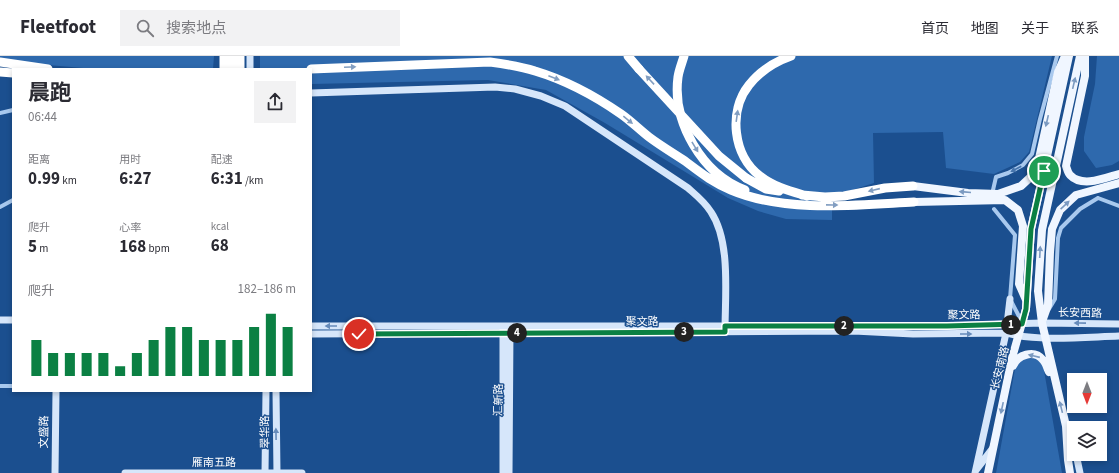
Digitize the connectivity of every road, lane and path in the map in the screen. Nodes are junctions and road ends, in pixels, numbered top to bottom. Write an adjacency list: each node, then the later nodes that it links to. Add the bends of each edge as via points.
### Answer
1 (224, 56): 15 (highway)
2 (231, 56): 16 (highway)
3 (240, 56): 17 (highway)
4 (250, 56): 18 (street)
5 (628, 56): 29 (highway, one-way to 5, bridge, via 766,189 746,178 719,156)
6 (684, 56): 32 (highway, one-way to 32, bridge, via 678,76 678,96 688,136 698,153 720,175 738,187)
7 (791, 56): 29 (highway, one-way to 7, via 776,187 759,176 749,166 736,136 736,117 748,86 771,65)
8 (1057, 56): 28 (street, one-way to 28, via 1032,154 1023,165 996,177)
9 (1065, 56): 27 (main road, one-way to 27, via 1058,72 1036,172 1021,186 998,194)
10 (1069, 56): 37 (main road, 长安南路, via 1031,229)
11 (1080, 56): 40 (main road, one-way to 11, via 1038,291 1042,230)
12 (1085, 56): 25 (main road, via 1085,76 1066,166 1070,175 1080,182)
13 (0, 62): 14 (highway)
14 (41, 68)
15 (224, 68)
16 (231, 68)
17 (240, 68)
18 (250, 68)
19 (312, 69): 32 (highway, one-way to 32, via 490,62 535,71 564,82 622,114 650,138 708,179 762,200)
20 (0, 72): 21 (highway)
21 (12, 73)
22 (312, 92): 45 (street, via 495,87 541,96 565,106 688,188 711,212 723,240)
23 (12, 110): 24 (street)
24 (0, 113)
25 (1119, 174)
26 (1119, 183): 40 (main road, one-way to 26, via 1048,305 1052,229 1060,210 1076,195)
27 (913, 186): 29 (highway, one-way to 29, via 885,188 844,196)
28 (993, 190)
29 (807, 196)
30 (12, 201): 34 (street)
31 (914, 202): 32 (highway, one-way to 31, via 834,206); 37 (main road, via 1005,200 1018,210 1023,226 1019,284)
32 (793, 204)
33 (1119, 206): 40 (street, via 1098,196 1061,228 1058,238 1055,298)
34 (0, 207)
35 (994, 209): 36 (street, via 1015,235)
36 (1010, 298): 41 (street); 43 (street)
37 (1027, 302): 41 (main road, 长安南路)
38 (0, 320): 39 (street)
39 (12, 320)
40 (1042, 323): 41 (street, 聚文路); 42 (street, 长安西路, one-way to 40); 51 (main road)
41 (1022, 324): 43 (street, 聚文路); 50 (main road, 长安南路)
42 (1119, 324)
43 (1008, 325): 45 (street, 聚文路); 47 (street)
44 (312, 326): 46 (street, 聚文路, one-way to 44)
45 (725, 329): 46 (street, 聚文路); 47 (street, 聚文路, one-way to 47, via 913,334)
46 (506, 330): 48 (street, 聚文路); 68 (street, 汇新路); 69 (street, 汇新路)
47 (1006, 333): 50 (street, 聚文路); 62 (street)
48 (312, 334)
49 (1119, 336): 51 (street, 长安西路)
50 (1019, 337): 51 (street, 聚文路); 52 (main road, 长安南路)
51 (1045, 337): 53 (main road)
52 (1009, 374): 53 (main road, one-way to 52, via 1043,360 1035,355 1017,358); 60 (main road, 长安南路, one-way to 60)
53 (1055, 383): 59 (main road, one-way to 53)
54 (0, 386): 55 (street)
55 (12, 386)
56 (56, 392): 63 (street, 文盛路)
57 (266, 392): 65 (street, 翠华路)
58 (276, 392): 66 (street, 翠华路, one-way to 58)
59 (1066, 426): 71 (main road)
60 (993, 448): 62 (street); 70 (main road, 长安南路)
61 (1077, 461): 72 (street)
62 (975, 472)
63 (55, 473)
64 (125, 473): 65 (street, 雁南五路)
65 (265, 473): 66 (street, 雁南五路)
66 (277, 473): 67 (street, 雁南五路)
67 (302, 473)
68 (503, 473)
69 (509, 473)
70 (988, 473)
71 (1070, 473)
72 (1080, 473)

